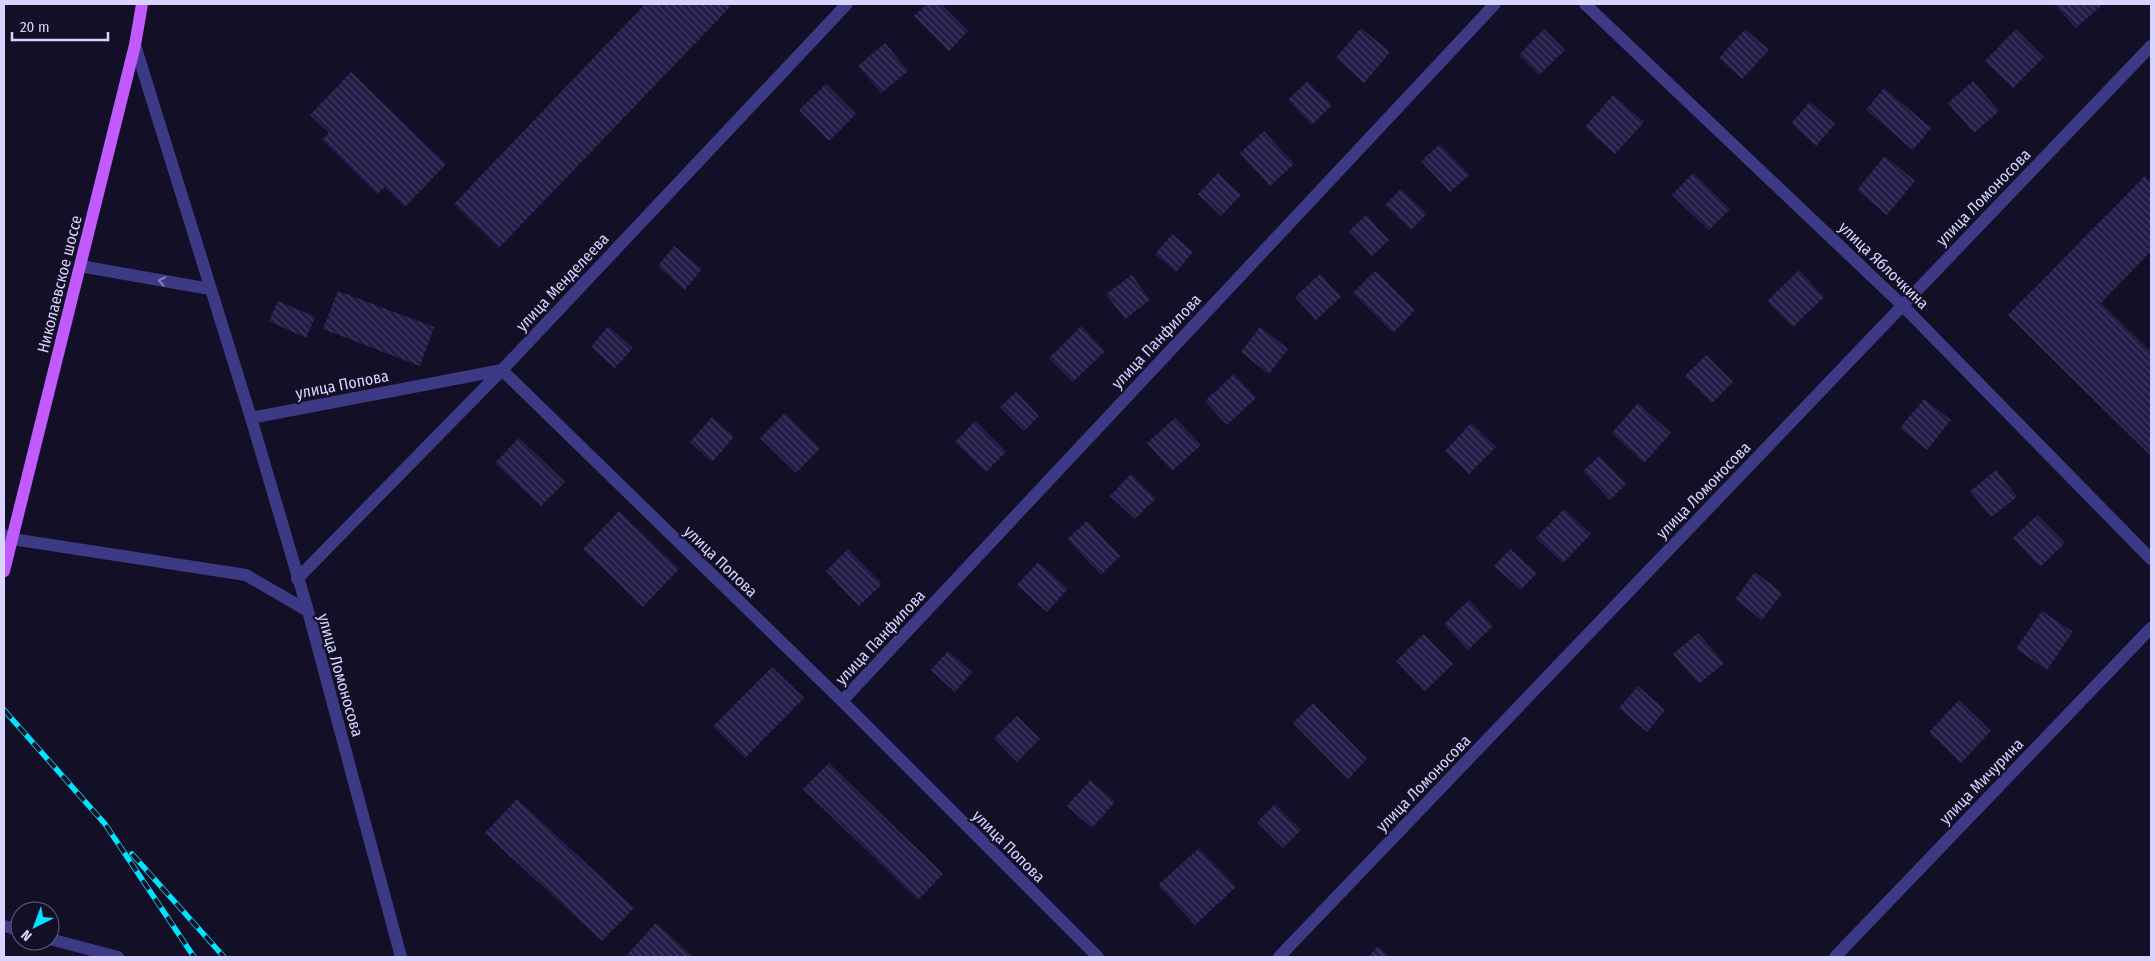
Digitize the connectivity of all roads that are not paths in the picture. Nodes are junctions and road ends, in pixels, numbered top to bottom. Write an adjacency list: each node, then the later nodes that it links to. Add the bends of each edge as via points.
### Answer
1 (846, 4): 10 (street, улица Менделеева)
2 (1495, 4): 18 (street, улица Панфилова)
3 (1585, 4): 9 (street, улица Яблочкина)
4 (140, 5): 5 (main road, Николаевское шоссе)
5 (135, 45): 7 (main road, Николаевское шоссе); 8 (street)
6 (2151, 46): 9 (street, улица Ломоносова)
7 (80, 266): 8 (street, one-way to 7); 12 (main road, Николаевское шоссе)
8 (210, 289): 11 (street)
9 (1902, 305): 13 (street, улица Яблочкина); 23 (street, улица Ломоносова)
10 (502, 370): 11 (street, улица Попова); 15 (street, улица Менделеева); 18 (street, улица Попова)
11 (251, 418): 15 (street)
12 (8, 537): 14 (main road, Николаевское шоссе); 16 (street, улица Ломоносова, via 246,575)
13 (2151, 559)
14 (4, 571)
15 (298, 579): 16 (street)
16 (308, 611): 21 (street, улица Ломоносова)
17 (2151, 628): 24 (street, улица Мичурина)
18 (842, 701): 22 (street, улица Попова)
19 (60, 942): 20 (street)
20 (118, 957)
21 (401, 957)
22 (1098, 957)
23 (1280, 957)
24 (1835, 957)

